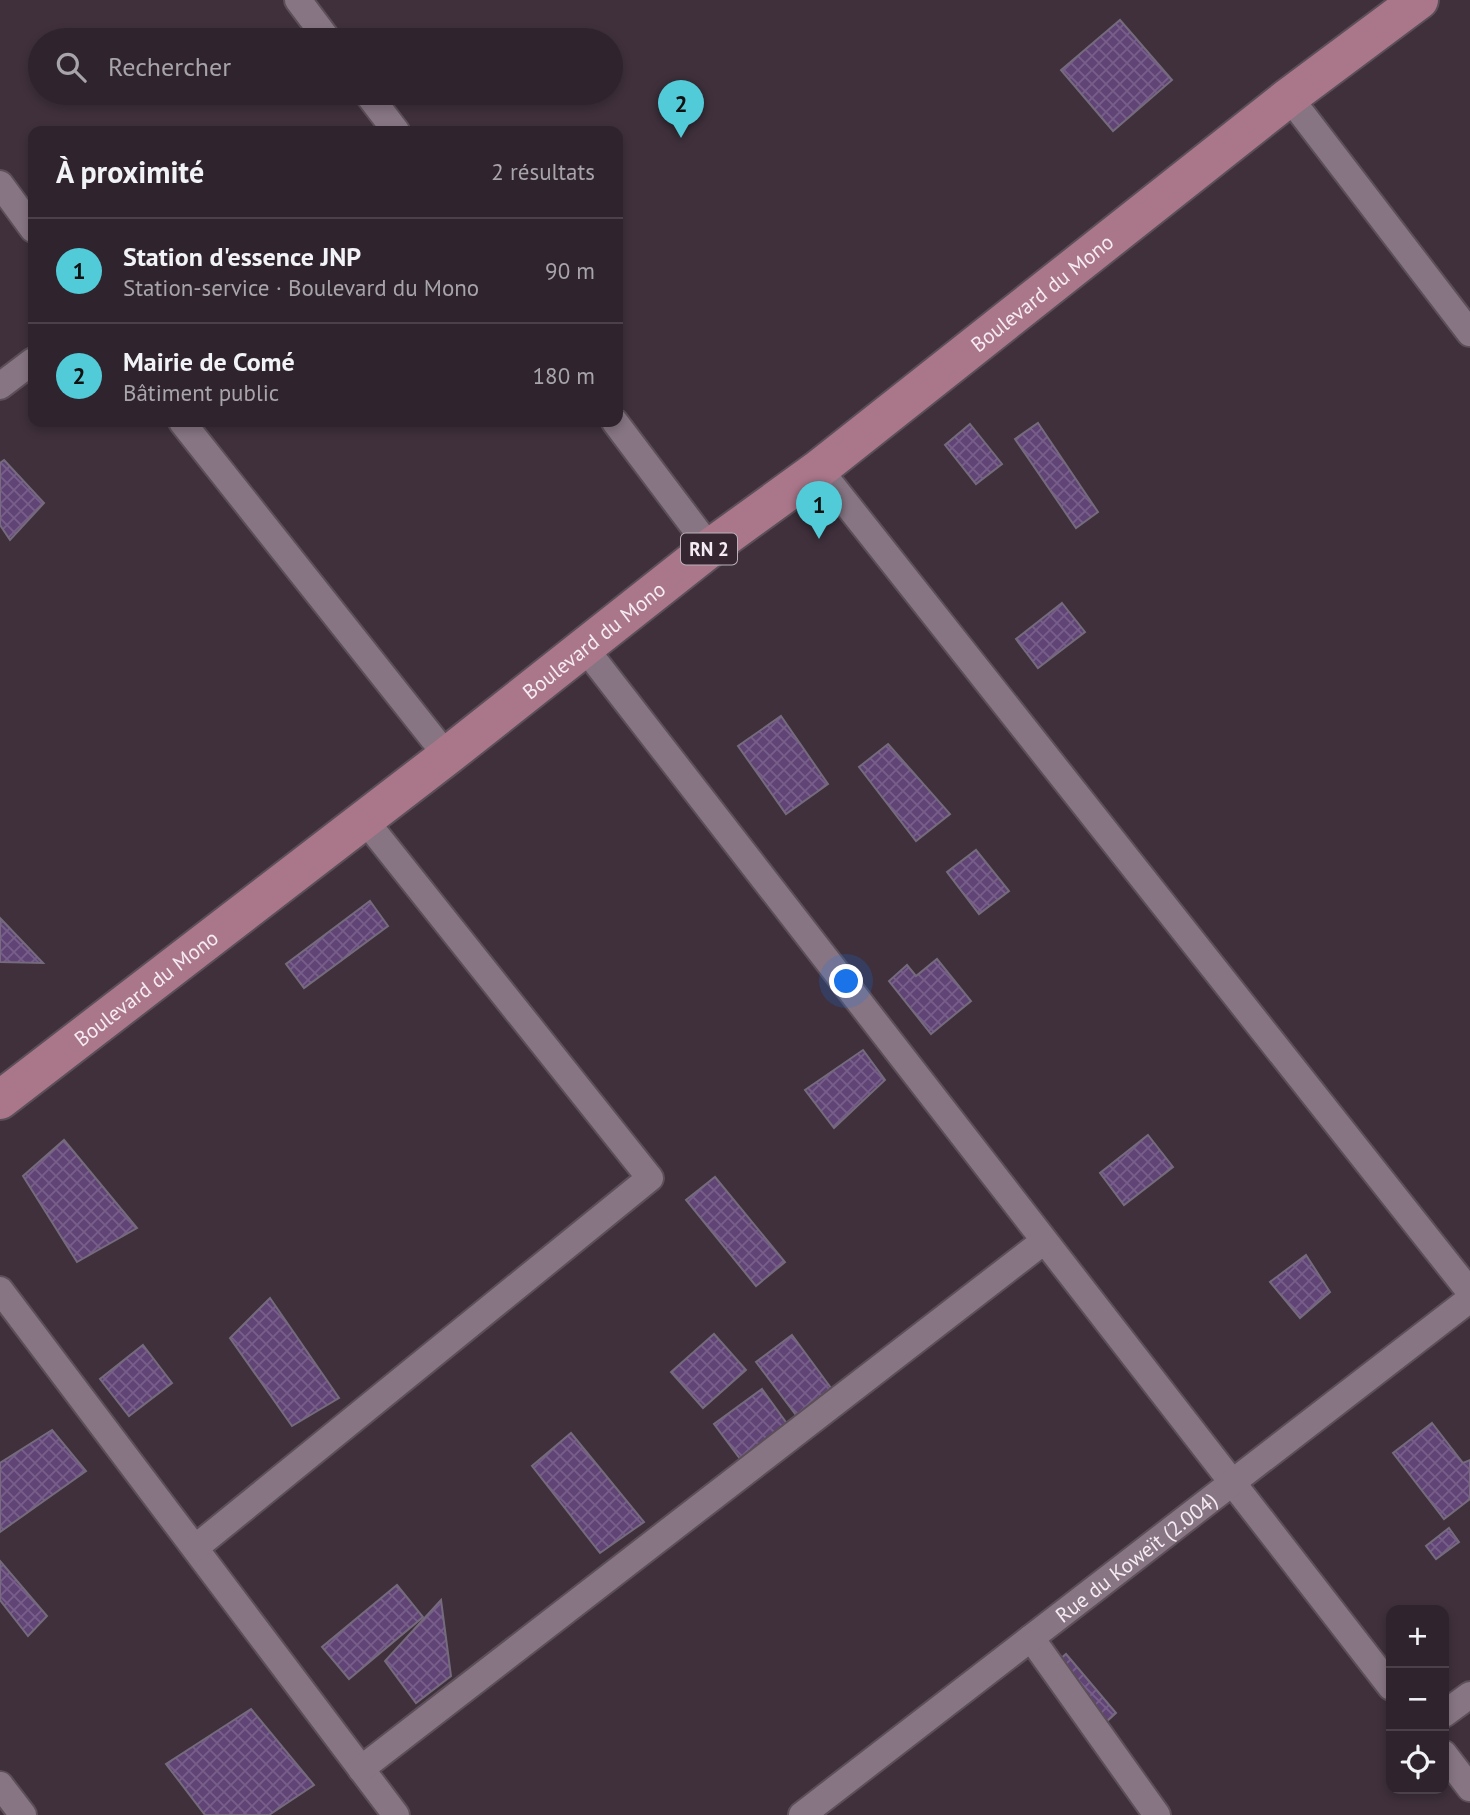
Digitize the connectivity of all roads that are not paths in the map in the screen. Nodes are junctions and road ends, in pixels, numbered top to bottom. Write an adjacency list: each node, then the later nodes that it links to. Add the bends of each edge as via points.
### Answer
1 (298, 0): 3 (street)
2 (1419, 0): 4 (main road, Boulevard du Mono / RN 2)
3 (319, 28)
4 (1289, 97): 9 (street); 14 (main road, Boulevard du Mono / RN 2)
5 (376, 105): 6 (street)
6 (392, 126)
7 (0, 184): 8 (street)
8 (28, 222)
9 (1470, 333)
10 (28, 365): 11 (street)
11 (0, 386)
12 (186, 427): 17 (street)
13 (619, 427): 15 (street)
14 (819, 469): 15 (main road, Boulevard du Mono / RN 2); 22 (street)
15 (710, 548): 16 (main road, Boulevard du Mono / RN 2)
16 (584, 647): 17 (main road, Boulevard du Mono / RN 2); 20 (street)
17 (447, 756): 18 (main road, Boulevard du Mono / RN 2)
18 (364, 819): 19 (main road, Boulevard du Mono / RN 2); 25 (street, via 650,1178)
19 (0, 1101)
20 (1044, 1241): 24 (street); 31 (street)
21 (0, 1290): 25 (street)
22 (1470, 1292)
23 (1470, 1299): 24 (street, Rue du Koweït (2.004))
24 (1232, 1483): 26 (street, Rue du Koweït (2.004)); 27 (street)
25 (195, 1548): 31 (street)
26 (1031, 1638): 36 (street, Rue du Koweït (2.004)); 37 (street)
27 (1386, 1681)
28 (1470, 1695): 29 (street)
29 (1449, 1710)
30 (1449, 1761): 33 (street)
31 (362, 1769): 35 (street)
32 (0, 1785): 34 (street)
33 (1470, 1788)
34 (23, 1815)
35 (396, 1815)
36 (802, 1815)
37 (1157, 1815)

